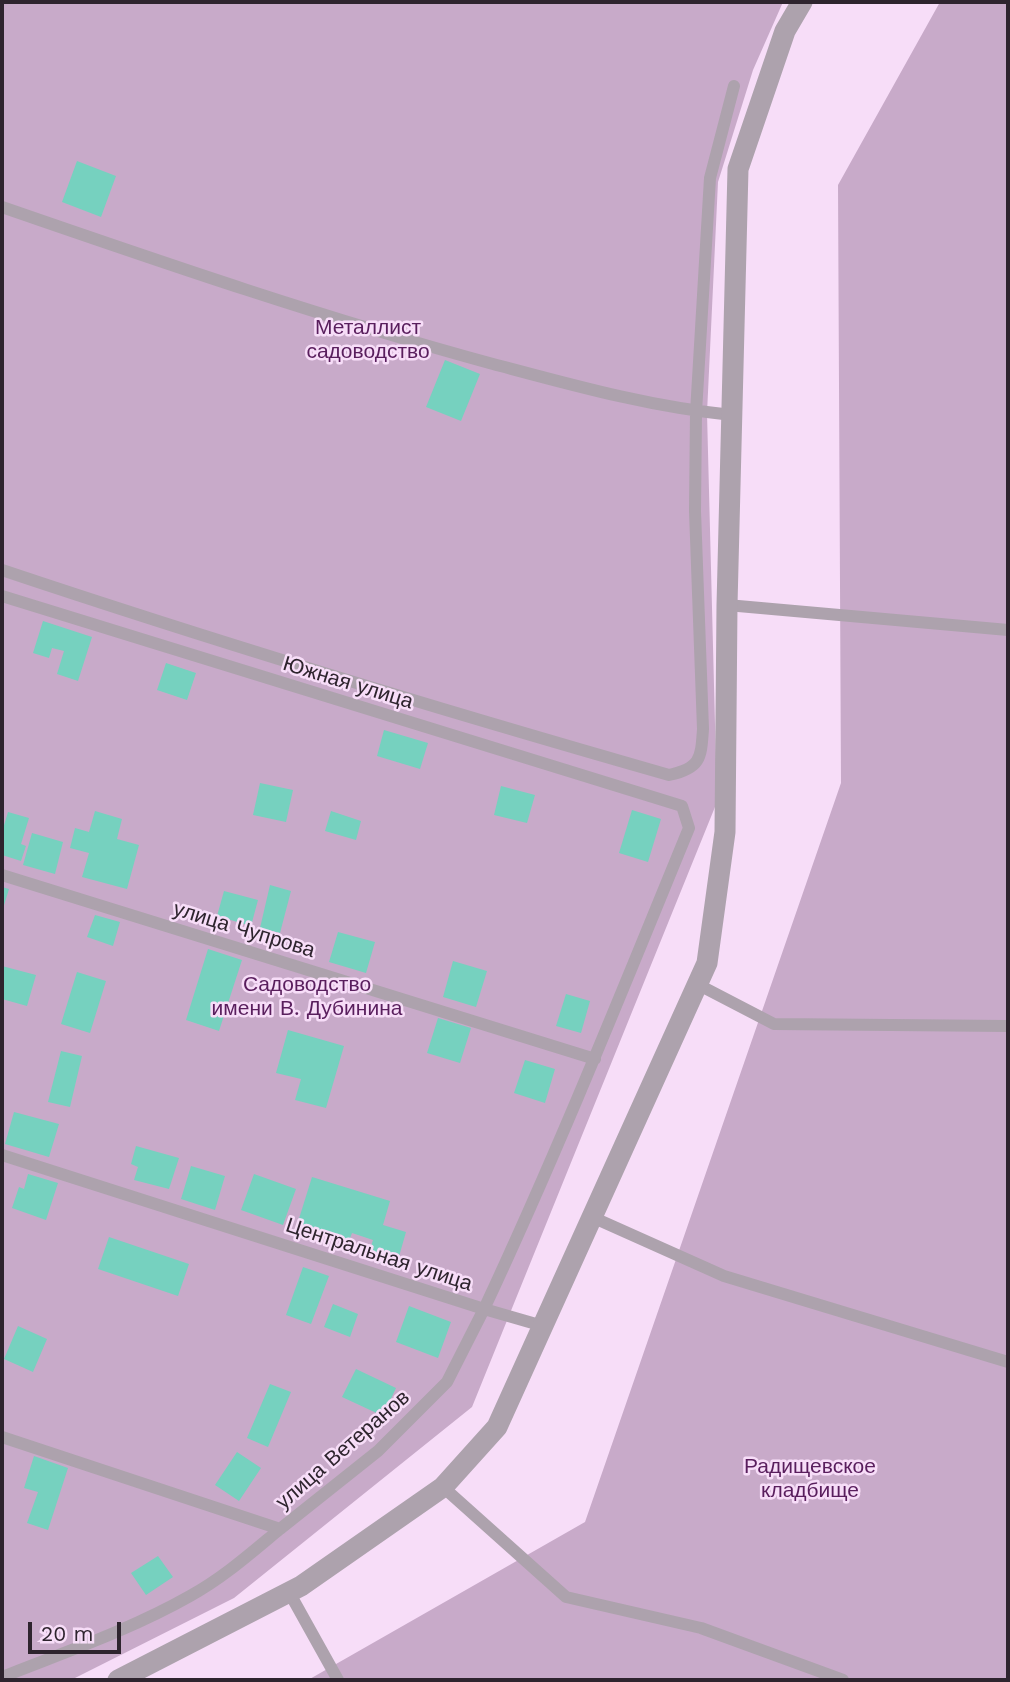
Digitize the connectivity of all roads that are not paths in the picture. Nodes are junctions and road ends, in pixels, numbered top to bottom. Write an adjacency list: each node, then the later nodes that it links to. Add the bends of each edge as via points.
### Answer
1 (802, 2): 5 (street, via 785,31 738,169)
2 (734, 86): 4 (lane, via 710,178)
3 (2, 207): 4 (lane, via 405,340 604,393)
4 (696, 412): 5 (lane); 6 (lane, via 703,729 701,752 687,771 669,775 483,722)
5 (732, 415): 8 (street)
6 (2, 570)
7 (2, 596): 10 (lane, Южная улица)
8 (727, 605): 9 (lane); 12 (street, via 726,832 707,963)
9 (1008, 630)
10 (682, 806): 14 (lane, Центральная улица, via 689,828)
11 (2, 875): 14 (lane, улица Чупрова)
12 (697, 984): 13 (lane, via 774,1024); 16 (street)
13 (1008, 1026)
14 (595, 1059): 17 (lane, Центральная улица)
15 (2, 1155): 17 (lane, Центральная улица)
16 (592, 1217): 18 (street); 19 (lane, via 724,1276)
17 (484, 1309): 18 (lane); 22 (lane, улица Ветеранов, via 447,1382 378,1451)
18 (543, 1326): 21 (street, via 497,1427)
19 (1008, 1362)
20 (2, 1437): 22 (lane, улица Ветеранов)
21 (443, 1487): 23 (street); 27 (lane, via 566,1597 701,1628)
22 (280, 1529): 24 (lane, via 235,1567 190,1596 97,1640)
23 (289, 1592): 25 (street); 26 (lane)
24 (2, 1677)
25 (118, 1680)
26 (338, 1680)
27 (843, 1680)

